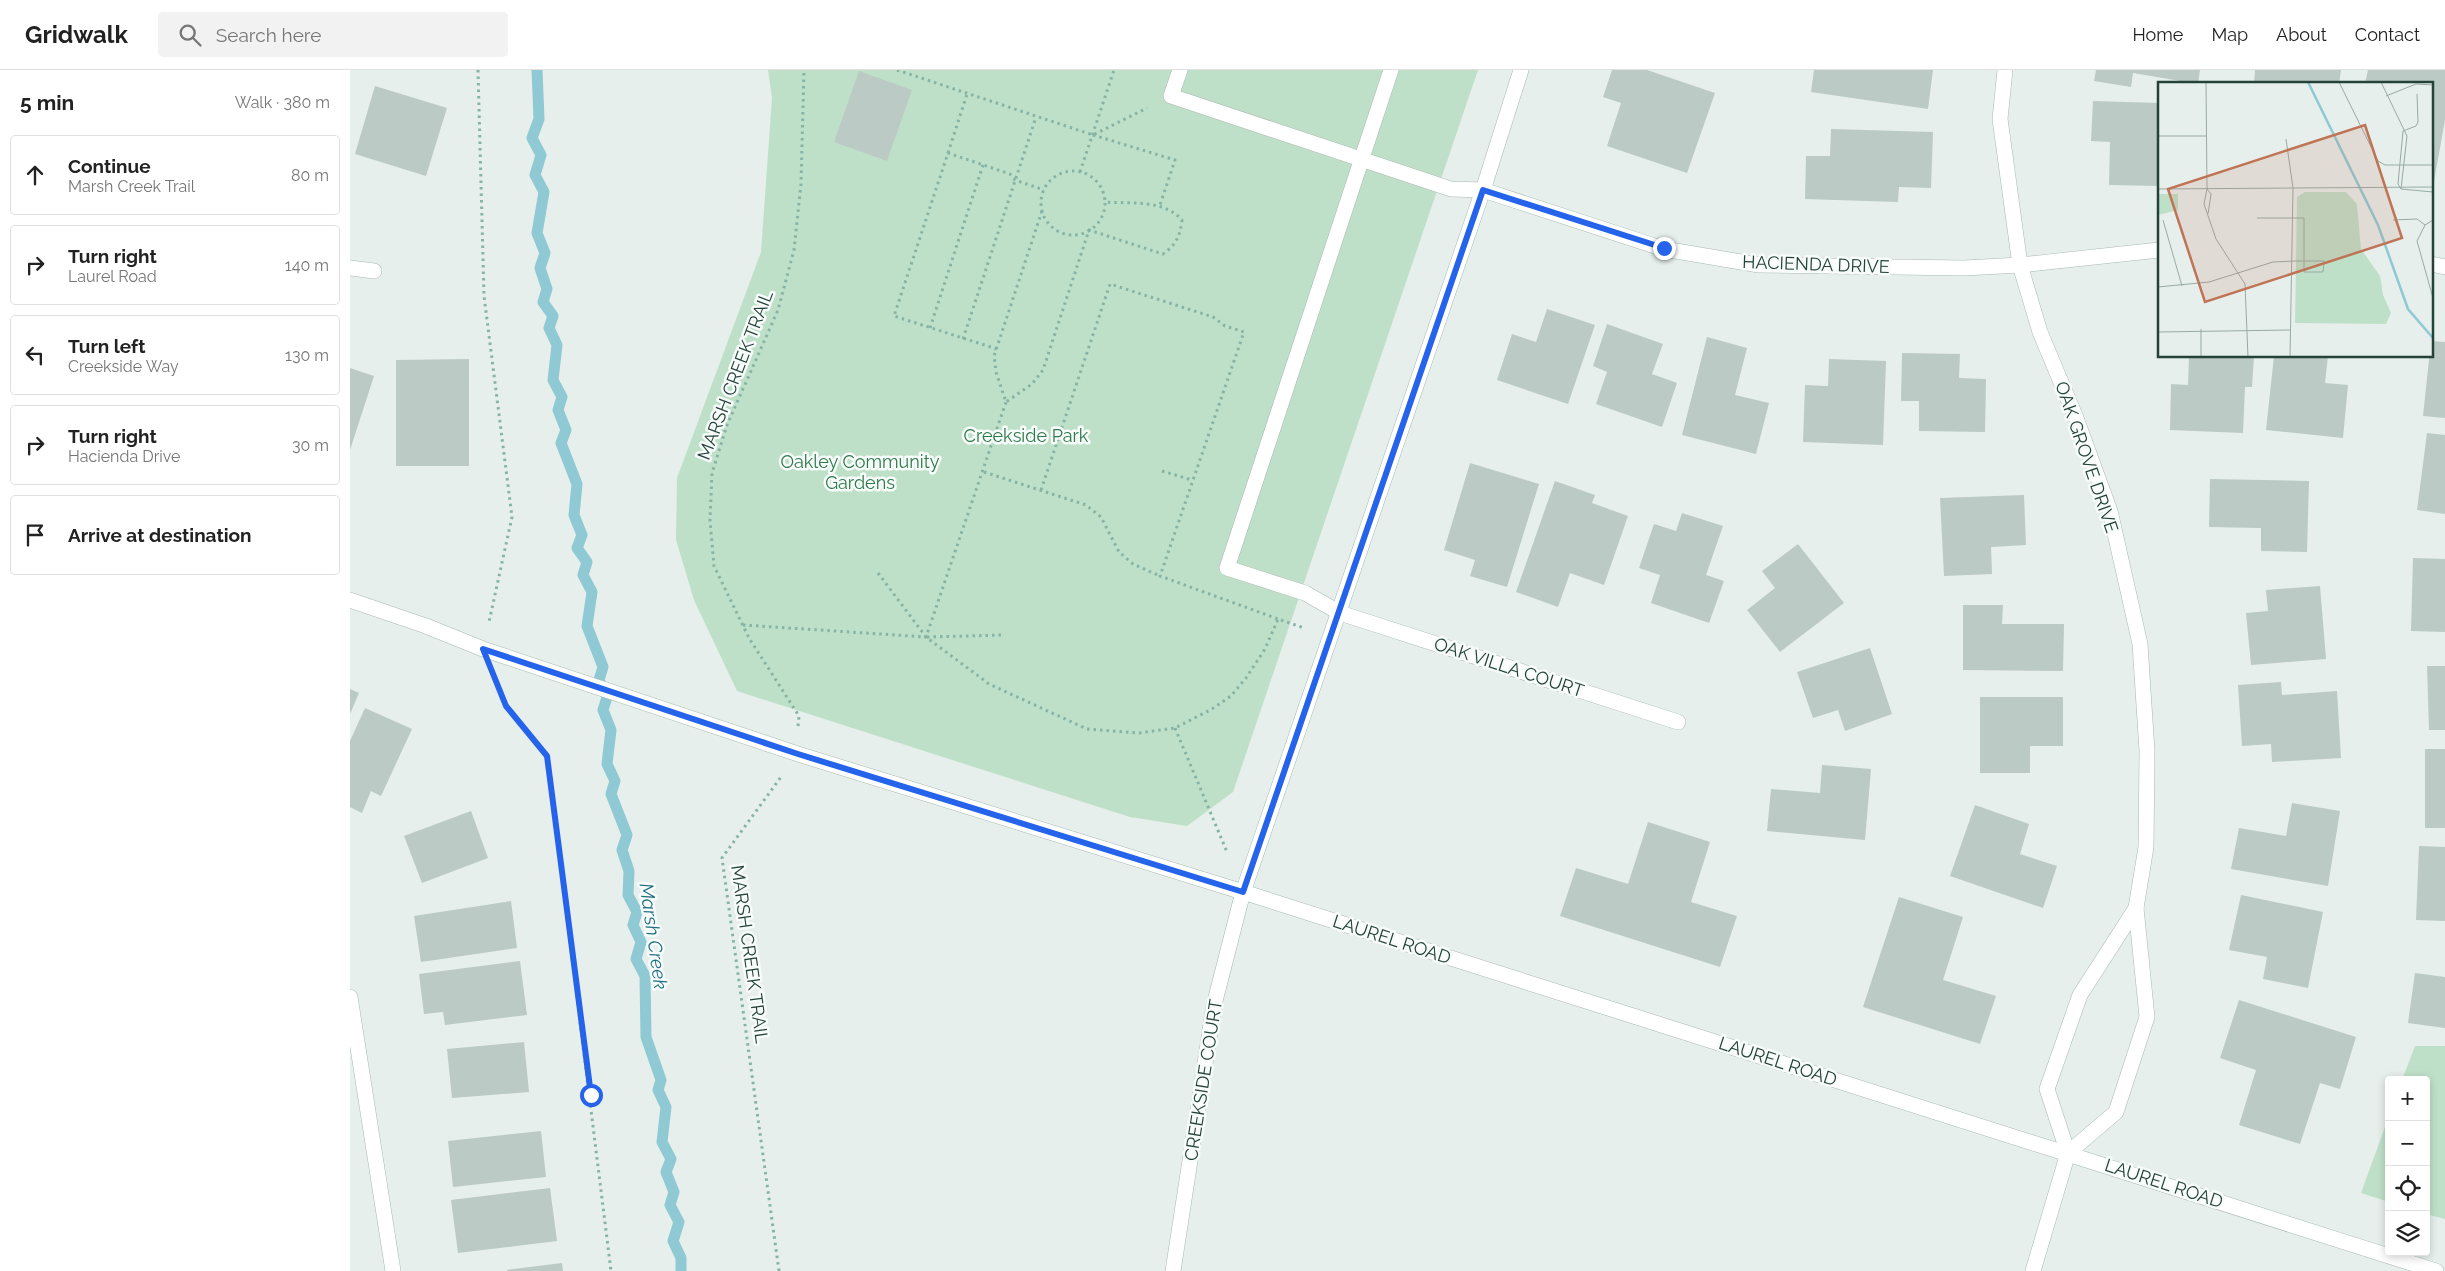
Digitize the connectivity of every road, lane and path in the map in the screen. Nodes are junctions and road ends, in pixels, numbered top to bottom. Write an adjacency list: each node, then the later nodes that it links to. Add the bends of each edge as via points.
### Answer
1 (478, 70): 48 (path, via 484,296 512,517)
2 (804, 70): 44 (path, MARSH CREEK TRAIL, via 801,184 794,250 778,310 727,425 712,473 710,520 714,566)
3 (897, 70): 9 (path)
4 (1114, 70): 13 (path)
5 (1180, 70): 11 (street)
6 (1391, 70): 15 (street)
7 (1521, 70): 20 (street, CREEKSIDE COURT)
8 (2005, 70): 27 (street, OAK GROVE DRIVE, via 2000,119)
9 (903, 71): 10 (path)
10 (968, 94): 12 (path); 14 (path)
11 (1172, 96): 13 (path); 15 (street, HACIENDA DRIVE)
12 (1036, 116): 13 (path); 18 (path)
13 (1093, 135): 17 (path); 22 (path, via 1175,160)
14 (948, 154): 16 (path); 31 (path, via 894,316)
15 (1361, 159): 20 (street, HACIENDA DRIVE, via 1451,189); 42 (street, OAK VILLA COURT, via 1227,568 1305,593)
16 (983, 165): 18 (path, via 1010,174); 31 (path)
17 (1080, 172): 19 (path, via 1059,175); 21 (path, via 1098,183)
18 (1015, 180): 19 (path); 32 (path)
19 (1044, 190): 23 (path)
20 (1483, 190): 27 (street, HACIENDA DRIVE, via 1664,248 1759,265 1964,268); 42 (street, CREEKSIDE COURT)
21 (1105, 202): 22 (path); 24 (path, via 1100,221)
22 (1160, 206): 24 (path, via 1173,210 1182,220 1174,247 1163,254)
23 (1042, 210): 24 (path, via 1054,228 1063,234 1074,235); 33 (path)
24 (1089, 230): 34 (path, via 1043,370 1032,384)
25 (2158, 250): 27 (street, HACIENDA DRIVE)
26 (2432, 264): 28 (street)
27 (2020, 265): 53 (street, OAK GROVE DRIVE, via 2040,332 2110,511 2140,644 2147,751 2146,847)
28 (2445, 267)
29 (350, 268): 30 (street)
30 (374, 271)
31 (930, 328): 32 (path)
32 (963, 339): 33 (path)
33 (997, 350): 34 (path, via 994,356 996,372)
34 (1006, 402): 36 (path)
35 (1162, 471): 37 (path)
36 (984, 472): 38 (path); 46 (path)
37 (1192, 480): 38 (path, via 1244,332 1213,317 1110,284); 40 (path)
38 (1041, 490): 40 (path, via 1086,505 1101,517 1119,552 1133,564)
39 (878, 573): 46 (path)
40 (1160, 576): 43 (path)
41 (350, 600): 48 (street, LAUREL ROAD)
42 (1340, 612): 47 (street, CREEKSIDE COURT); 49 (street, OAK VILLA COURT)
43 (1278, 619): 47 (path); 50 (path, via 1265,649 1231,696)
44 (743, 625): 46 (path); 51 (path, MARSH CREEK TRAIL, via 799,716)
45 (1003, 635): 46 (path)
46 (926, 637): 50 (path, via 989,684 1087,729 1139,733)
47 (1331, 638): 52 (street, CREEKSIDE COURT)
48 (483, 649): 51 (street, LAUREL ROAD); 57 (path, via 506,706 547,756)
49 (1678, 722)
50 (1175, 728): 52 (path)
51 (798, 754): 52 (street, LAUREL ROAD); 58 (path, MARSH CREEK TRAIL, via 722,858)
52 (1243, 892): 55 (street, LAUREL ROAD); 59 (street, CREEKSIDE COURT, via 1214,1005)
53 (2136, 908): 55 (street, OAK GROVE DRIVE, via 2080,995 2047,1089); 55 (street, OAK GROVE DRIVE, via 2147,1017 2116,1112)
54 (350, 998): 56 (street)
55 (2068, 1152): 60 (street); 61 (street, LAUREL ROAD)
56 (393, 1271)
57 (611, 1271)
58 (779, 1271)
59 (1173, 1271)
60 (2033, 1271)
61 (2436, 1271)

